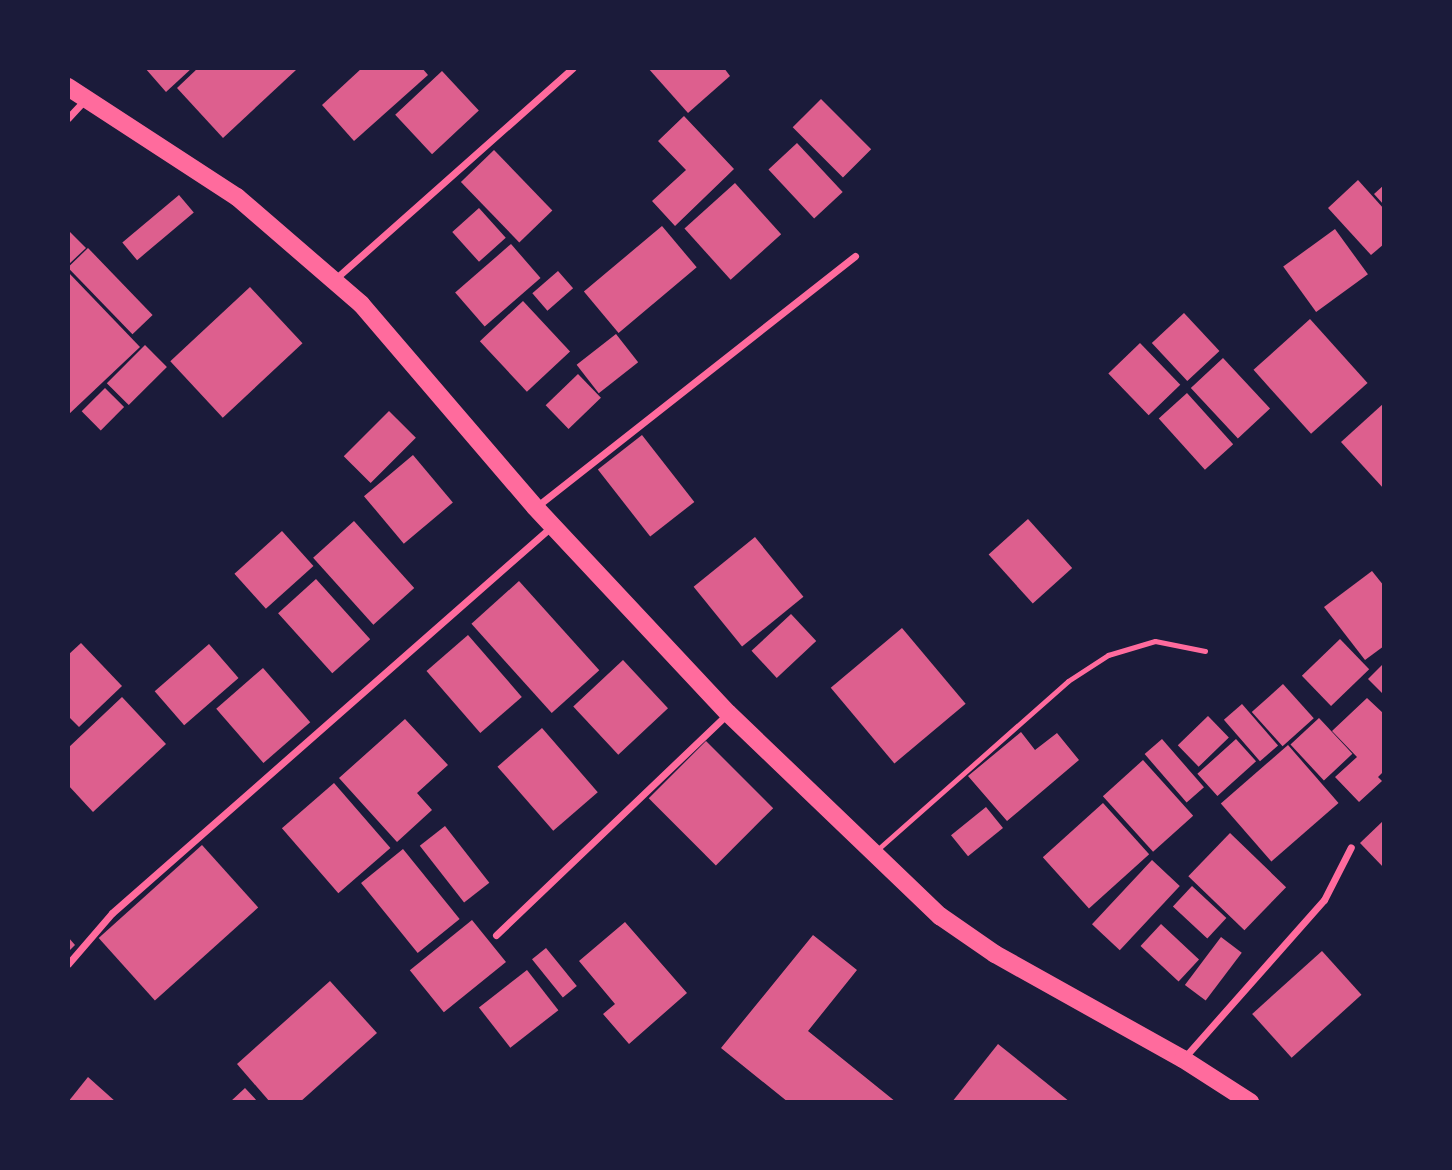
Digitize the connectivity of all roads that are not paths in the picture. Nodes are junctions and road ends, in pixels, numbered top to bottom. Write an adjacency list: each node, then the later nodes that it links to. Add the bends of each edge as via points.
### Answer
1 (573, 68): 6 (street)
2 (68, 86): 3 (main road)
3 (84, 101): 4 (street); 6 (main road, via 237,197)
4 (68, 118)
5 (855, 256): 7 (street)
6 (333, 280): 7 (main road, via 361,304)
7 (535, 507): 8 (main road)
8 (552, 526): 10 (main road); 14 (street, via 112,913)
9 (1205, 651): 12 (lane, via 1155,641 1108,655 1068,681)
10 (728, 713): 12 (main road); 13 (street)
11 (1351, 847): 15 (street, via 1324,900)
12 (873, 854): 15 (main road, via 940,916 995,954)
13 (496, 935)
14 (68, 964)
15 (1183, 1059): 16 (main road)
16 (1250, 1102)

